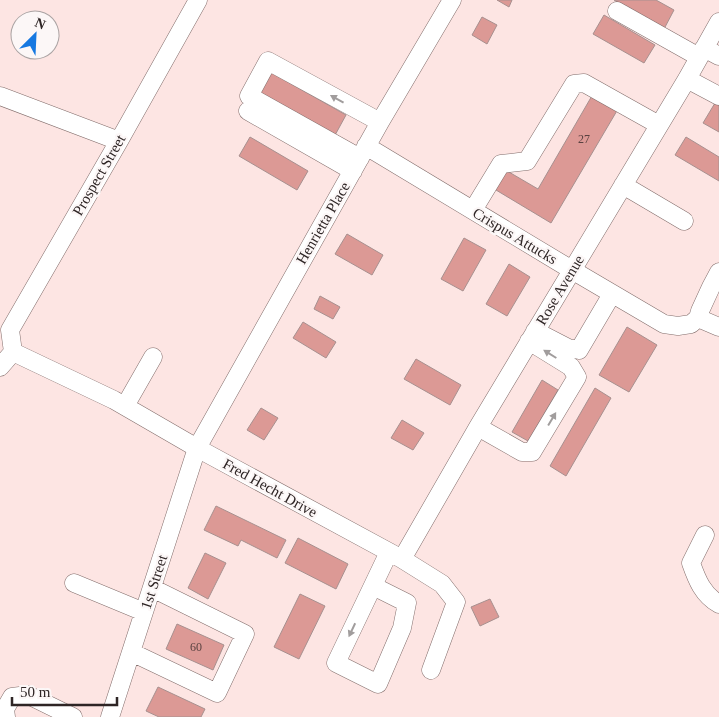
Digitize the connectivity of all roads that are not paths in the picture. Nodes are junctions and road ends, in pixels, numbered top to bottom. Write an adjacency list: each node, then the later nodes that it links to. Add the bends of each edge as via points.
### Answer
1 (198, 0): 12 (street, Prospect Street)
2 (452, 0): 10 (street, Henrietta Place)
3 (617, 11): 5 (street)
4 (719, 22): 5 (street, Rose Avenue)
5 (707, 54): 6 (street, Rose Avenue)
6 (687, 79): 8 (street); 11 (street, Rose Avenue)
7 (0, 96): 12 (street)
8 (719, 96)
9 (248, 112): 13 (street)
10 (380, 122): 13 (street, Henrietta Place); 13 (street, one-way to 13, via 268,60 249,96)
11 (659, 125): 14 (street, Rose Avenue); 15 (street, via 584,82 574,84 527,161 501,164)
12 (119, 141): 23 (street, Prospect Street, via 10,330)
13 (360, 158): 15 (street, Crispus Attucks); 28 (street, Henrietta Place)
14 (623, 185): 16 (street); 17 (street, Rose Avenue)
15 (473, 210): 17 (street, Crispus Attucks)
16 (684, 221)
17 (572, 270): 19 (street, Crispus Attucks); 22 (street, Rose Avenue)
18 (719, 272): 20 (street)
19 (612, 294): 20 (street, Crispus Attucks, via 664,324 691,324); 22 (street, via 579,350)
20 (698, 318): 21 (street)
21 (719, 327)
22 (532, 336): 27 (street, Rose Avenue); 27 (street, one-way to 22, via 522,452 532,452 577,377 571,367)
23 (13, 352): 25 (street); 26 (street, Fred Hecht Drive)
24 (153, 357): 26 (street)
25 (0, 367)
26 (125, 406): 28 (street, Fred Hecht Drive)
27 (478, 427): 30 (street, Rose Avenue)
28 (197, 448): 30 (street, Fred Hecht Drive); 33 (street, 1st Street)
29 (705, 535): 34 (street, via 691,563 699,585)
30 (395, 556): 32 (street, Rose Avenue); 37 (street, Fred Hecht Drive, via 442,584 456,602)
31 (74, 583): 35 (street)
32 (372, 586): 32 (street, Rose Avenue, one-way to 32, via 336,663 378,684 402,628 407,603)
33 (152, 588): 35 (street, 1st Street); 36 (street, via 245,634 217,693)
34 (719, 604)
35 (144, 612): 36 (street, 1st Street)
36 (131, 652): 40 (street, 1st Street)
37 (431, 670)
38 (6, 717): 39 (street, via 5,709 12,697 28,695)
39 (73, 717)
40 (110, 717)

